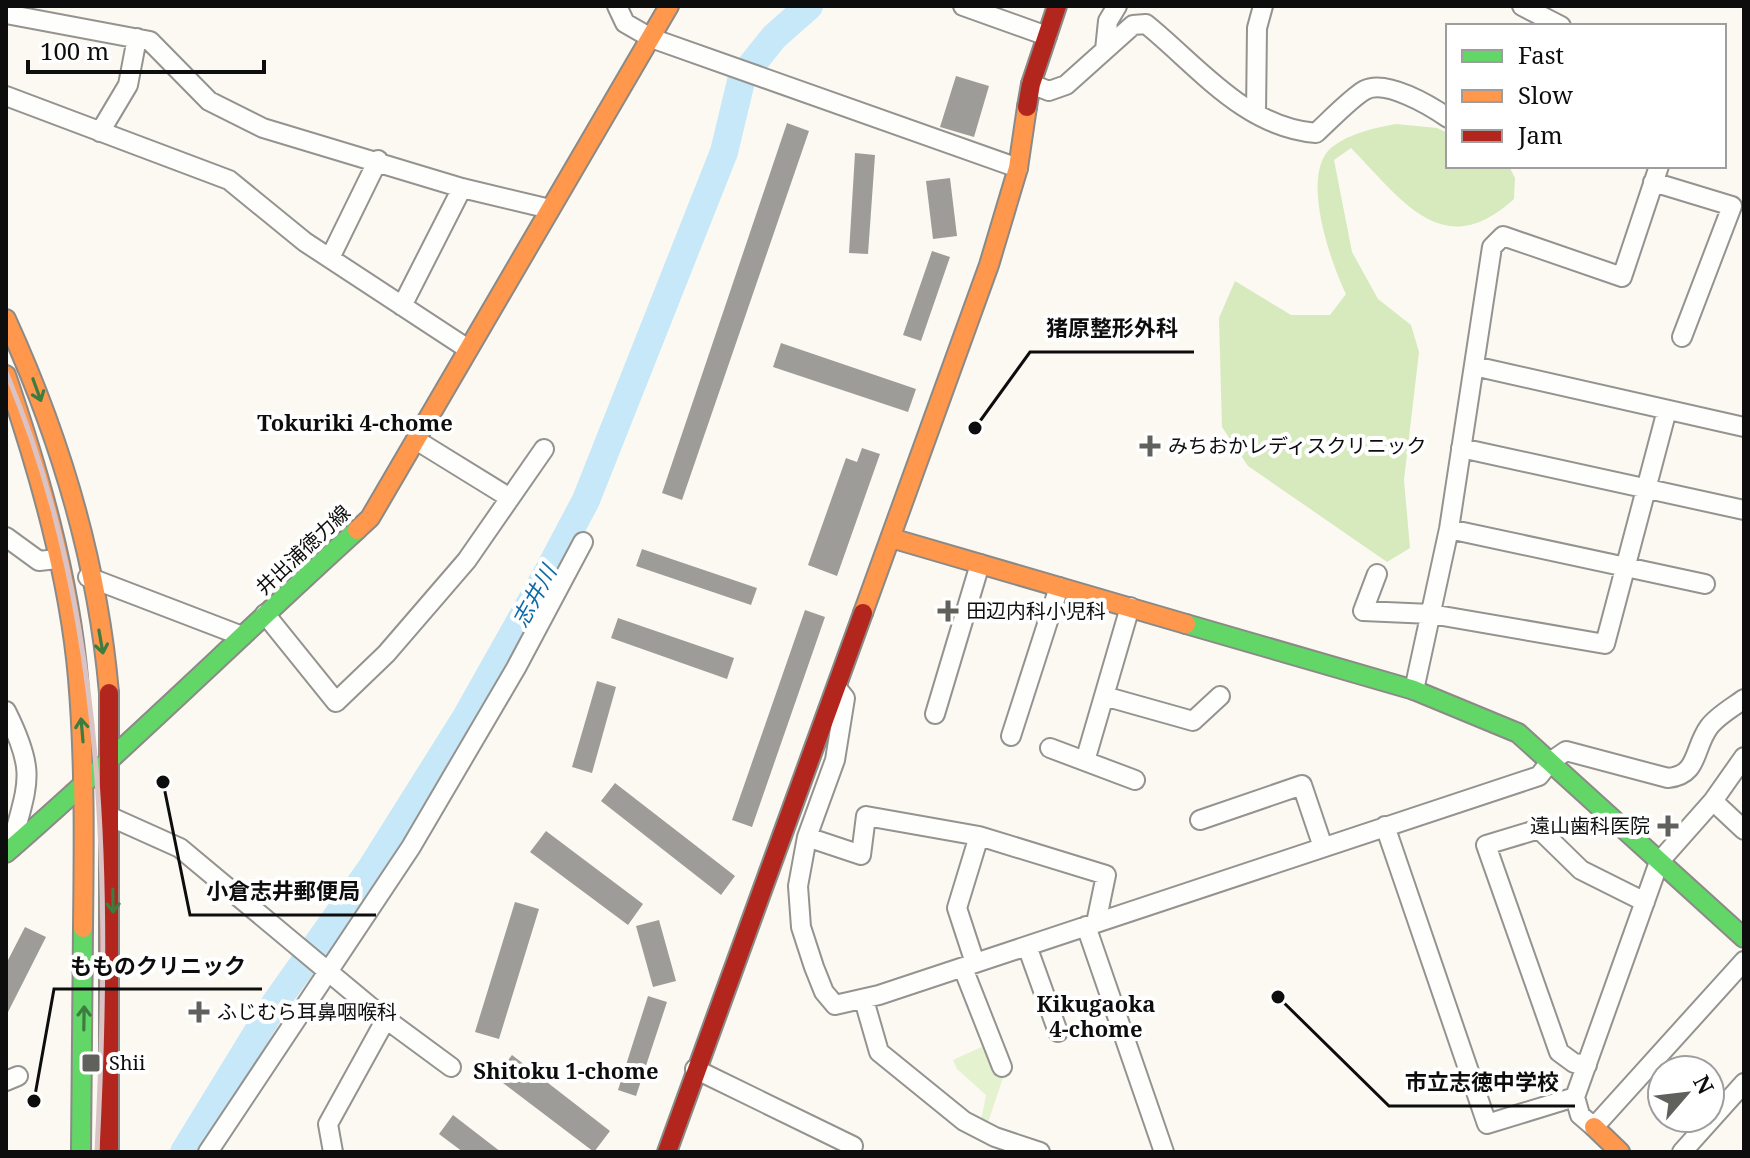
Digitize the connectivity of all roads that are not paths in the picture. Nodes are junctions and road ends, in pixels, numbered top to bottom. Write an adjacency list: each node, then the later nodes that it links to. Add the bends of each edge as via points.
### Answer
1 (617, 6): 13 (street, via 625,23)
2 (669, 6): 13 (main road, 井出浦徳力線)
3 (963, 6): 8 (street)
4 (1057, 6): 11 (main road)
5 (1117, 6): 14 (street, via 1108,21)
6 (1263, 6): 17 (street, via 1257,28)
7 (1522, 6): 10 (street)
8 (982, 9): 11 (street)
9 (6, 14): 12 (street)
10 (1557, 24)
11 (1047, 36): 15 (main road)
12 (137, 38): 19 (street, via 128,85); 20 (street, via 150,41 209,101 263,128)
13 (651, 38): 21 (street); 24 (main road, 井出浦徳力線)
14 (1105, 50): 15 (street, via 1066,85 1049,91); 17 (street, via 1133,25 1146,24 1236,104)
15 (1031, 84): 21 (main road)
16 (6, 96): 19 (street)
17 (1256, 114): 18 (street, via 1299,132 1316,133 1365,90 1380,87 1424,101)
18 (1446, 117)
19 (100, 132): 25 (street, via 229,180)
20 (378, 160): 23 (street); 25 (street)
21 (1018, 168): 42 (main road, via 989,265)
22 (1656, 174): 28 (street, via 1732,206); 30 (street, via 1622,277 1503,236 1492,247)
23 (462, 188): 24 (street); 26 (street)
24 (550, 209): 29 (main road, 井出浦徳力線)
25 (330, 258): 26 (street)
26 (402, 306): 29 (street)
27 (6, 319): 48 (main road, one-way to 48, via 53,437)
28 (1682, 337)
29 (468, 349): 34 (main road, 井出浦徳力線)
30 (1474, 366): 32 (street); 35 (street)
31 (6, 375): 44 (main road, via 30,446)
32 (1667, 410): 33 (street); 37 (street)
33 (1744, 427)
34 (416, 440): 38 (street); 52 (main road, 井出浦徳力線, via 370,518)
35 (1461, 448): 37 (street); 40 (street)
36 (544, 449): 38 (street)
37 (1647, 487): 39 (street); 46 (street)
38 (510, 498): 52 (street, via 457,572 336,702)
39 (1744, 510)
40 (1449, 529): 46 (street); 53 (street)
41 (6, 537): 44 (street, via 39,561)
42 (891, 538): 45 (main road); 55 (main road)
43 (583, 542): 86 (street, via 411,847)
44 (57, 559): 69 (main road, one-way to 44, via 78,675)
45 (980, 564): 50 (main road); 61 (street)
46 (1626, 569): 49 (street); 53 (street, via 1605,644)
47 (1377, 574): 53 (street, via 1363,611)
48 (88, 577): 54 (street); 67 (main road, one-way to 67, via 108,687)
49 (1705, 584)
50 (1059, 587): 51 (main road); 62 (street)
51 (1130, 607): 56 (main road); 57 (street)
52 (265, 614): 54 (main road, 井出浦徳力線)
53 (1431, 614): 56 (street)
54 (242, 636): 67 (main road, 井出浦徳力線)
55 (837, 688): 76 (street, via 845,698 835,760); 93 (main road)
56 (1414, 690): 65 (main road, via 1518,733)
57 (1104, 696): 58 (street, via 1193,721); 64 (street)
58 (1220, 696)
59 (1744, 699): 65 (street, via 1709,726 1691,769 1681,776 1668,778 1566,751)
60 (6, 711): 78 (street, via 24,746 29,783)
61 (935, 714)
62 (1011, 736)
63 (1050, 748): 64 (street)
64 (1085, 761): 68 (street)
65 (1550, 762): 73 (street, via 1539,776); 79 (main road)
66 (1743, 762): 70 (street)
67 (109, 764): 69 (main road, 井出浦徳力線); 71 (main road)
68 (1135, 780)
69 (85, 785): 78 (main road, 井出浦徳力線); 99 (main road, one-way to 69)
70 (1713, 801): 74 (street); 79 (street)
71 (111, 817): 86 (street, via 180,848); 100 (main road, one-way to 100)
72 (1200, 820): 77 (street, via 1302,785)
73 (1385, 826): 77 (street); 95 (street, via 1487,1124)
74 (1744, 830)
75 (979, 836): 76 (street, via 866,816 861,855); 81 (street, via 1106,875); 85 (street, via 957,908)
76 (807, 837): 87 (street, via 798,886 801,927 814,967 835,1005)
77 (1323, 847): 81 (street)
78 (8, 850)
79 (1659, 862): 80 (street); 82 (main road)
80 (1645, 902): 90 (street); 90 (street, via 1581,870 1539,829 1486,845 1559,1052)
81 (1091, 925): 83 (street); 105 (street)
82 (1744, 938)
83 (1027, 946): 85 (street); 89 (street)
84 (1744, 961): 96 (street)
85 (969, 966): 87 (street); 92 (street)
86 (328, 973): 88 (street); 101 (street)
87 (864, 1000): 97 (street, via 879,1052)
88 (386, 1019): 91 (street); 102 (street, via 328,1124)
89 (1058, 1032)
90 (1587, 1065): 95 (street)
91 (451, 1067)
92 (1002, 1067)
93 (695, 1069): 98 (street); 103 (main road)
94 (1744, 1083): 107 (street)
95 (1575, 1097): 96 (street, via 1580,1115)
96 (1594, 1127): 106 (main road)
97 (993, 1144): 104 (street)
98 (853, 1146)
99 (81, 1152)
100 (109, 1152)
101 (208, 1152)
102 (333, 1152)
103 (667, 1152)
104 (1040, 1152)
105 (1164, 1152)
106 (1620, 1152)
107 (1682, 1152)

